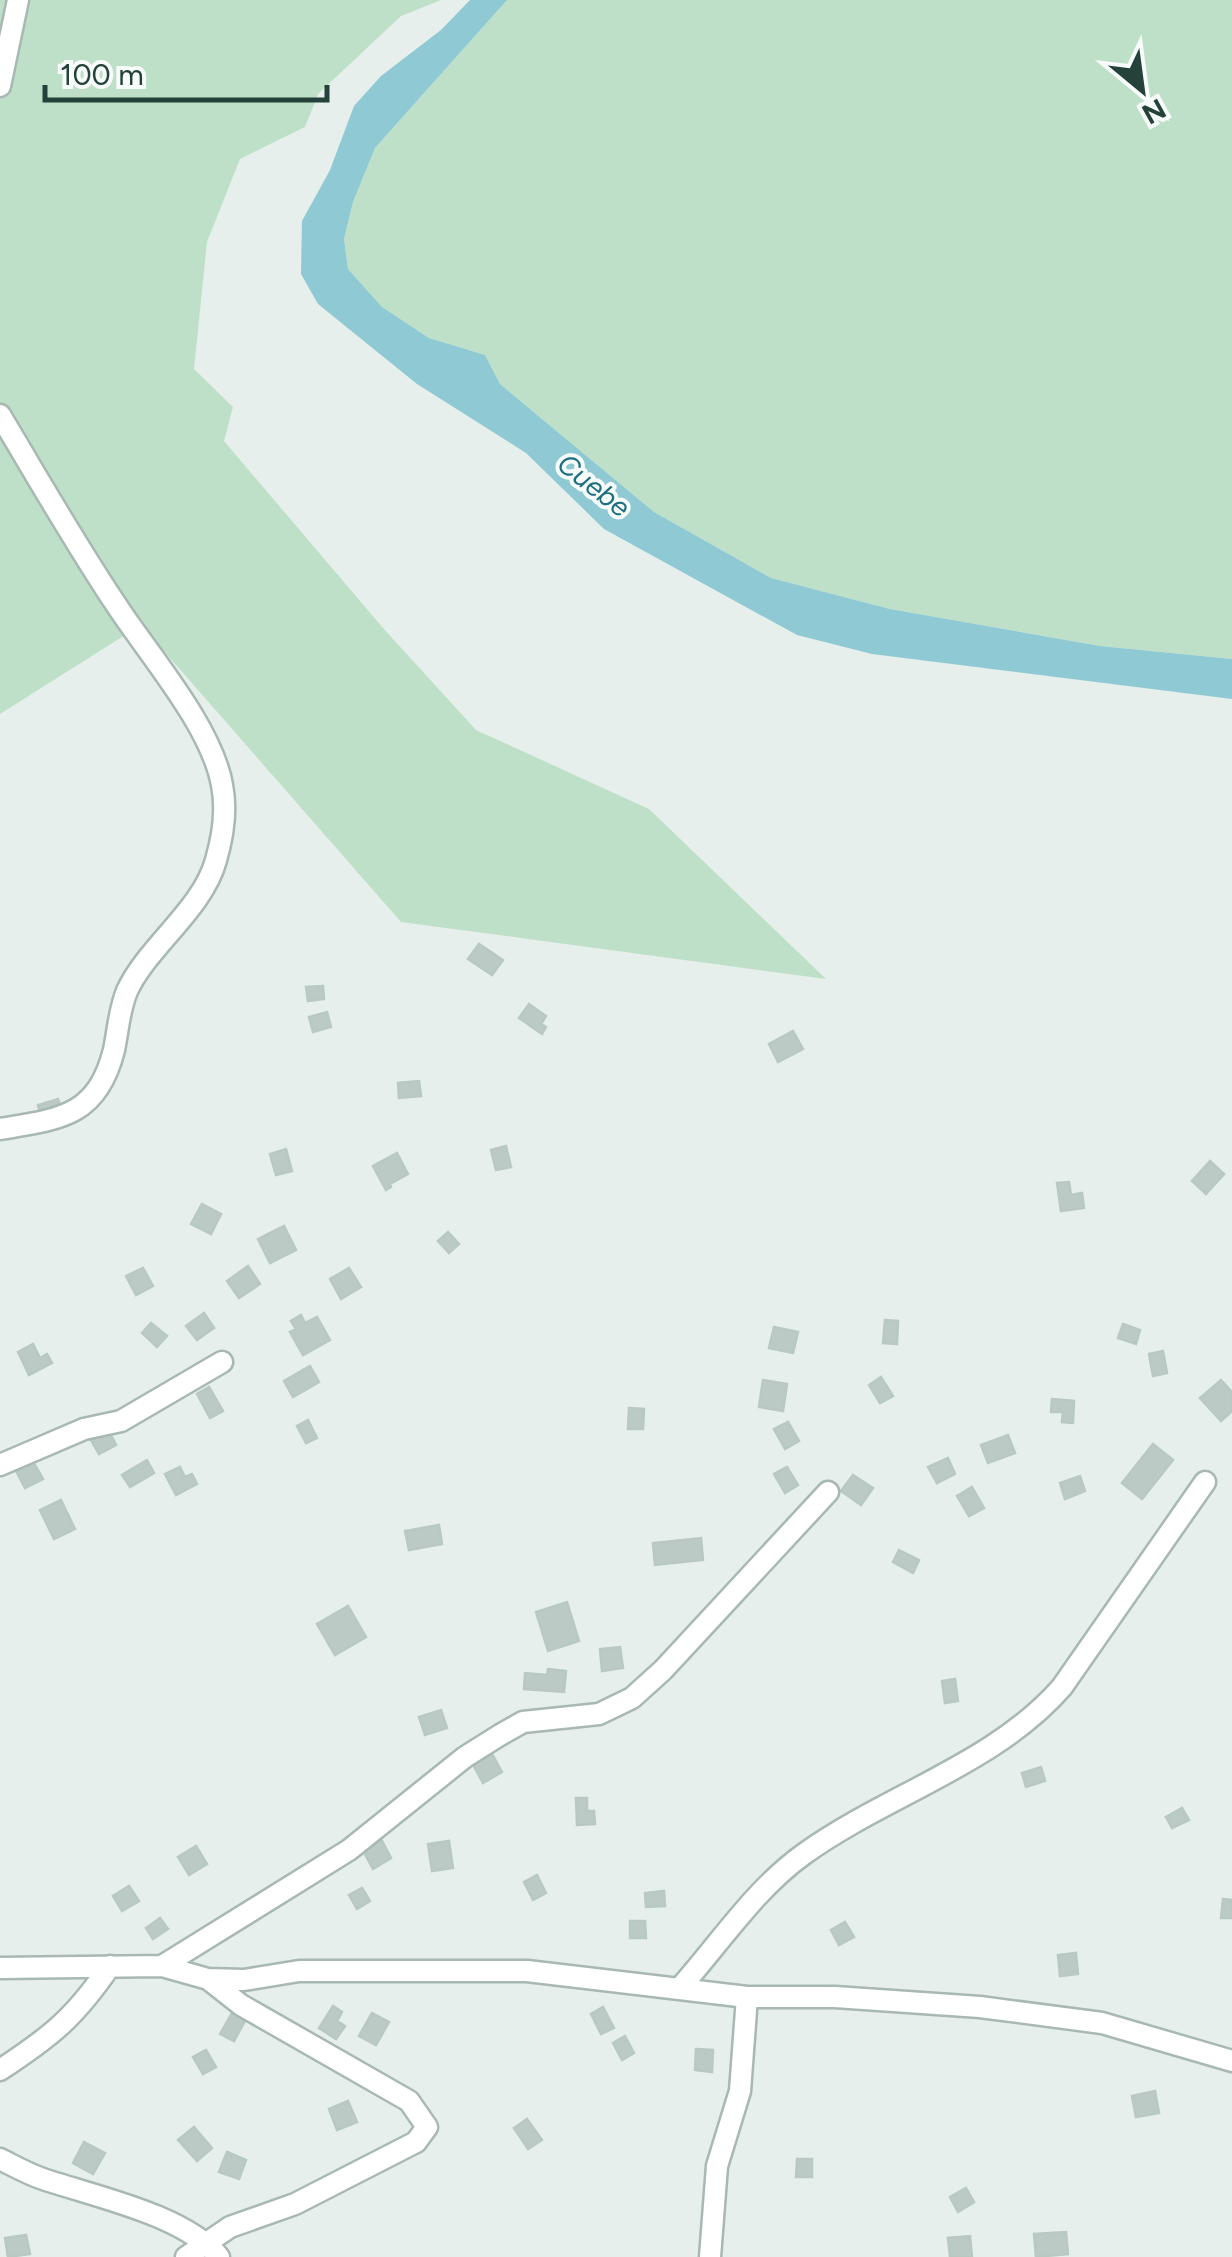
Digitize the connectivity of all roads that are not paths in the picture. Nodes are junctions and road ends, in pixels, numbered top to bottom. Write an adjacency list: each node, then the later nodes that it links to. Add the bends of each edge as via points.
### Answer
1 (18, 0): 2 (street)
2 (0, 86)
3 (0, 415): 4 (street, via 214,758 224,827 204,888 128,990 99,1090 50,1120)
4 (0, 1129)
5 (222, 1362): 6 (street, via 132,1416)
6 (0, 1466)
7 (1205, 1482): 13 (street, via 1044,1707 806,1853 764,1887)
8 (828, 1492): 10 (street, via 632,1698 599,1714 512,1728 349,1850)
9 (110, 1966): 10 (street); 11 (street); 16 (street, via 80,2009)
10 (162, 1966): 12 (street)
11 (0, 1968)
12 (208, 1979): 13 (street, via 299,1971 527,1971); 18 (street, via 241,2005 409,2101 427,2126 416,2142 295,2204 230,2227)
13 (679, 1989): 14 (street)
14 (747, 1997): 15 (street, via 1015,2012 1102,2024); 20 (street, via 740,2092 718,2166)
15 (1232, 2062)
16 (0, 2070)
17 (0, 2159): 18 (street, via 122,2202)
18 (213, 2250): 19 (street)
19 (186, 2257)
20 (710, 2257)

